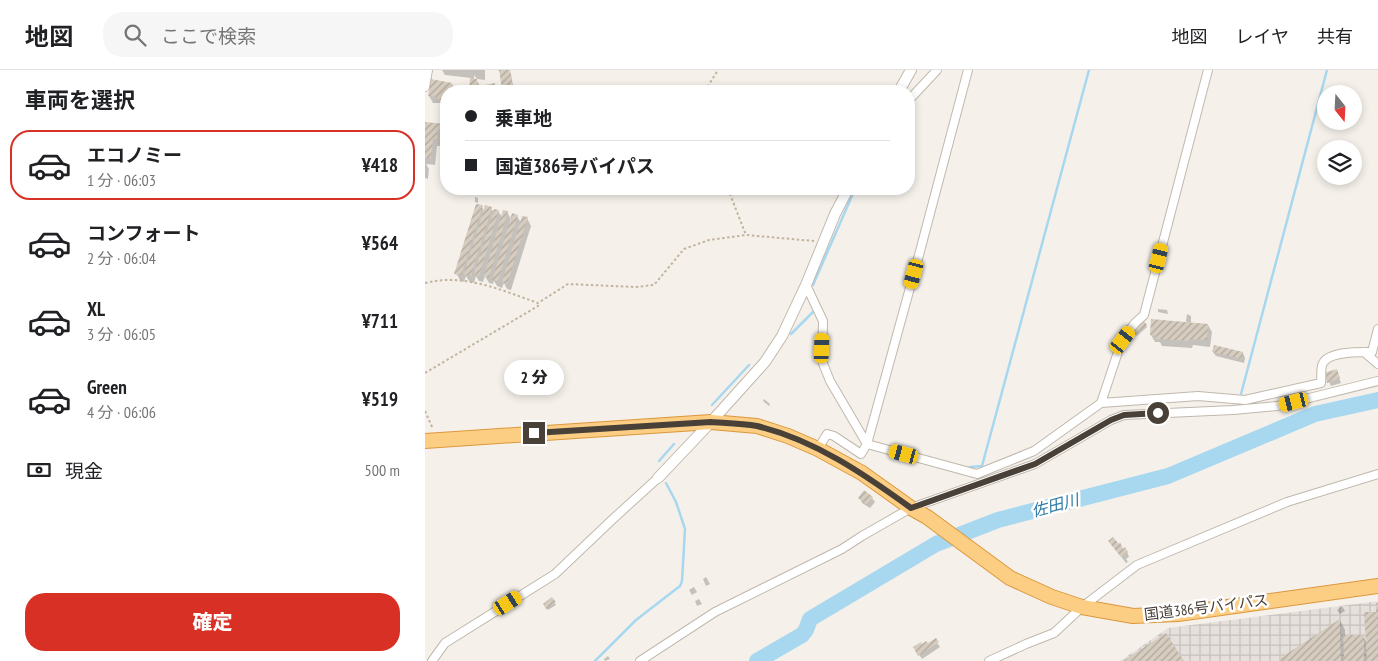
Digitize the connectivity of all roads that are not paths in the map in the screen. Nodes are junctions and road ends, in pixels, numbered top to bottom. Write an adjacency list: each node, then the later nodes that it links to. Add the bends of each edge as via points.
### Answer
1 (428, 70): 7 (street)
2 (911, 70): 6 (street)
3 (937, 70): 8 (street)
4 (968, 70): 18 (street)
5 (1208, 70): 15 (street, via 1144,315 1123,340)
6 (902, 85)
7 (425, 87)
8 (915, 94)
9 (845, 195): 10 (street)
10 (806, 285): 16 (street, via 782,336 765,362); 18 (street, via 823,321 822,361)
11 (1378, 329): 12 (street, via 1372,352)
12 (1363, 352): 13 (street); 15 (street, via 1328,358 1322,365 1321,383 1245,400 1198,396)
13 (1378, 364)
14 (1378, 381): 22 (street, via 1277,406 1124,415 1035,464)
15 (1101, 403): 18 (street, via 1034,452 977,474)
16 (711, 422): 17 (highway, 国道386号バイパス); 19 (highway, 国道386号バイパス, via 757,426); 21 (street)
17 (431, 441)
18 (867, 444): 19 (street, via 861,454 827,434)
19 (818, 448): 22 (highway, 国道386号バイパス, via 862,473)
20 (1378, 474): 24 (street, via 1287,502 1137,565)
21 (658, 478): 25 (street, via 555,574 445,643)
22 (911, 508): 24 (highway, 国道386号バイパス, via 1010,578); 26 (street, via 842,549 715,612)
23 (1378, 586): 24 (highway, 国道386号バイパス, via 1178,614 1133,616)
24 (1082, 607): 27 (street, via 1054,633)
25 (432, 661)
26 (640, 661)
27 (989, 661)

